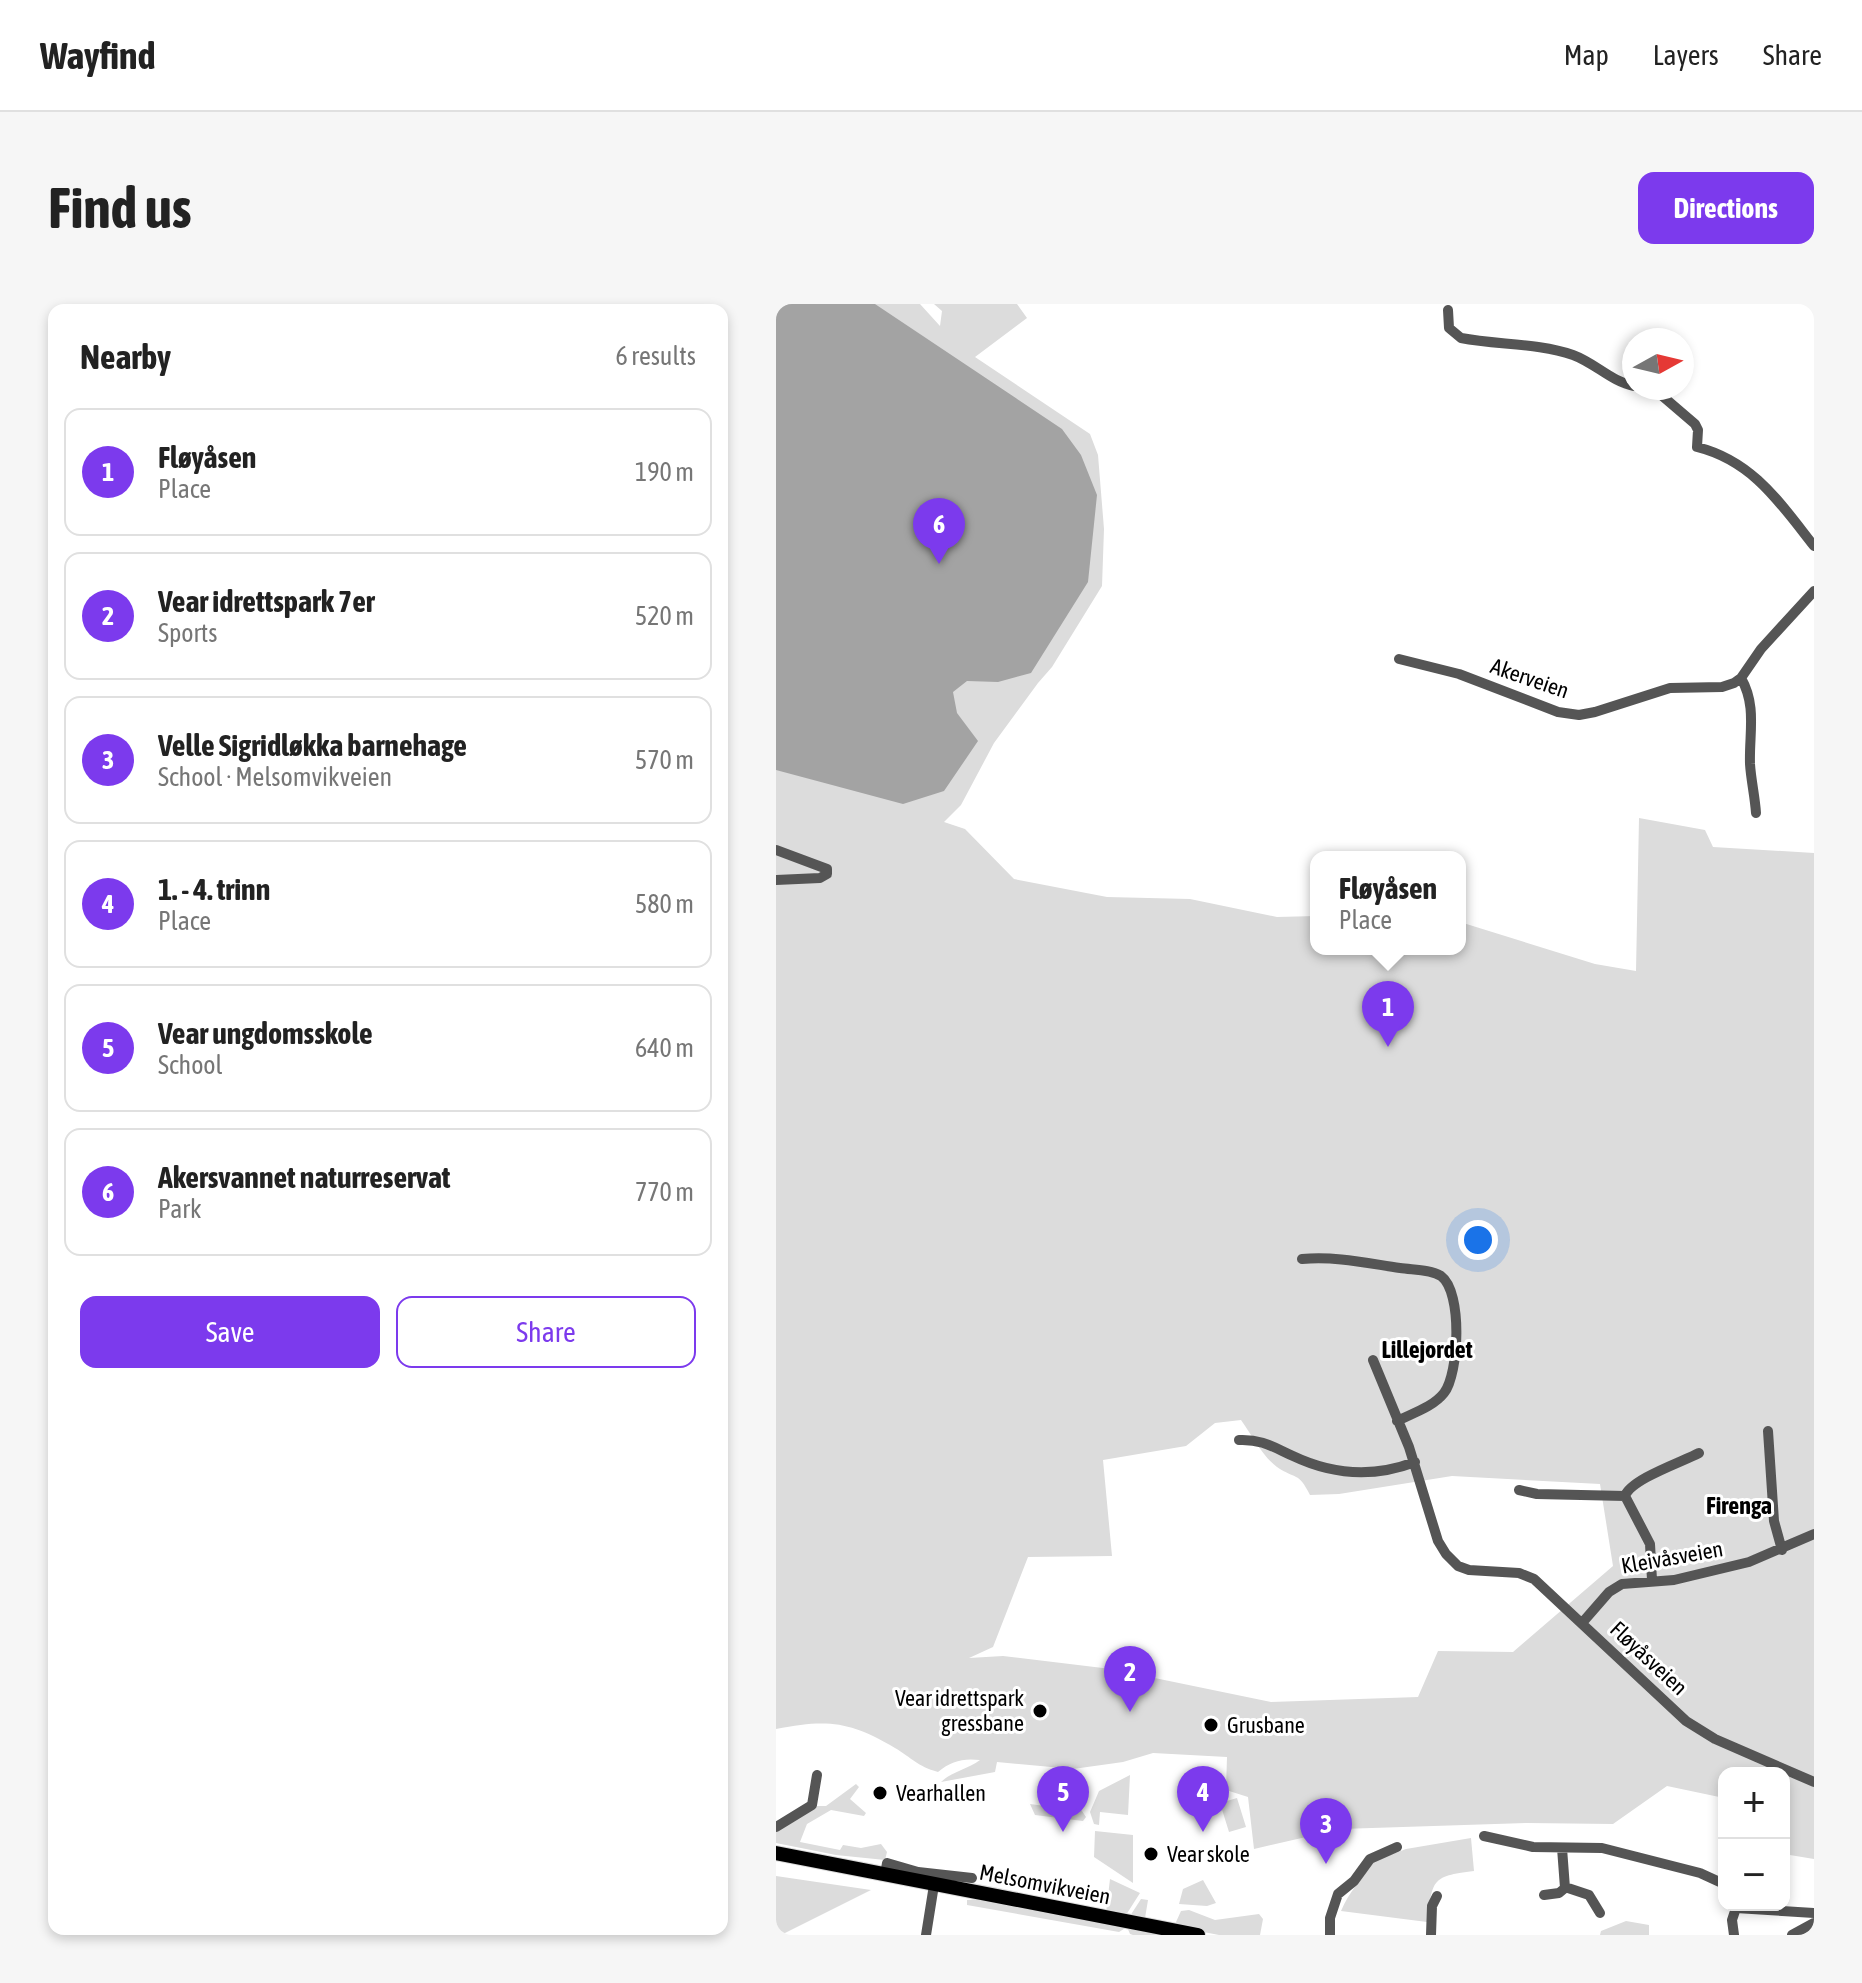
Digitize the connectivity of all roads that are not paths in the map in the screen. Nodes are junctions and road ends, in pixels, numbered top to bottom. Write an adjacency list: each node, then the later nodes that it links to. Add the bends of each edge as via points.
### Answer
1 (1448, 310): 2 (street, via 1449,328 1461,338 1557,350)
2 (1622, 383)
3 (1667, 400): 4 (street, via 1695,424 1697,447 1729,457 1758,479)
4 (1814, 546)
5 (1814, 591): 7 (street)
6 (1399, 659): 7 (street, Akerveien, via 1579,715 1670,688 1722,687)
7 (1741, 678): 8 (street, via 1752,711 1750,767)
8 (1756, 813)
9 (776, 850): 10 (street, via 827,869 827,874)
10 (776, 880)
11 (1302, 1259): 13 (street, via 1350,1259 1426,1271 1440,1275 1449,1286 1456,1351 1451,1381 1435,1402)
12 (1373, 1360): 13 (street)
13 (1397, 1421): 17 (street)
14 (1768, 1431): 21 (street, via 1774,1521)
15 (1239, 1440): 17 (street, via 1268,1442 1338,1471 1381,1473)
16 (1699, 1453): 19 (street, via 1637,1482)
17 (1415, 1462): 23 (street, Fløyåsveien, via 1442,1549 1454,1563 1478,1572 1527,1576)
18 (1519, 1490): 19 (street)
19 (1625, 1496): 22 (street, via 1650,1544)
20 (1814, 1534): 21 (street, Kleivåsveien)
21 (1782, 1550): 22 (street, Kleivåsveien, via 1674,1580)
22 (1652, 1580): 23 (street, Kleivåsveien, via 1614,1588)
23 (1582, 1623): 25 (street, Fløyåsveien, via 1700,1730)
24 (817, 1775): 26 (street, via 812,1805)
25 (1814, 1782)
26 (776, 1827)
27 (1484, 1836): 29 (street)
28 (1397, 1847): 45 (street, via 1370,1859 1338,1894)
29 (1562, 1848): 33 (street, via 1612,1851); 35 (street)
30 (776, 1853): 31 (main road, Melsomvikveien)
31 (885, 1875): 32 (street, Melsomvikveien, via 887,1863); 34 (main road, Melsomvikveien)
32 (972, 1878)
33 (1718, 1881)
34 (934, 1885): 43 (street); 44 (main road, Melsomvikveien)
35 (1565, 1887): 36 (street); 40 (street, via 1589,1895)
36 (1544, 1895)
37 (1437, 1896): 46 (street)
38 (1734, 1911): 47 (street)
39 (1790, 1911): 41 (street)
40 (1600, 1913)
41 (1814, 1913)
42 (1814, 1923): 48 (street)
43 (926, 1935)
44 (1198, 1935)
45 (1330, 1935)
46 (1431, 1935)
47 (1734, 1935)
48 (1792, 1935)

